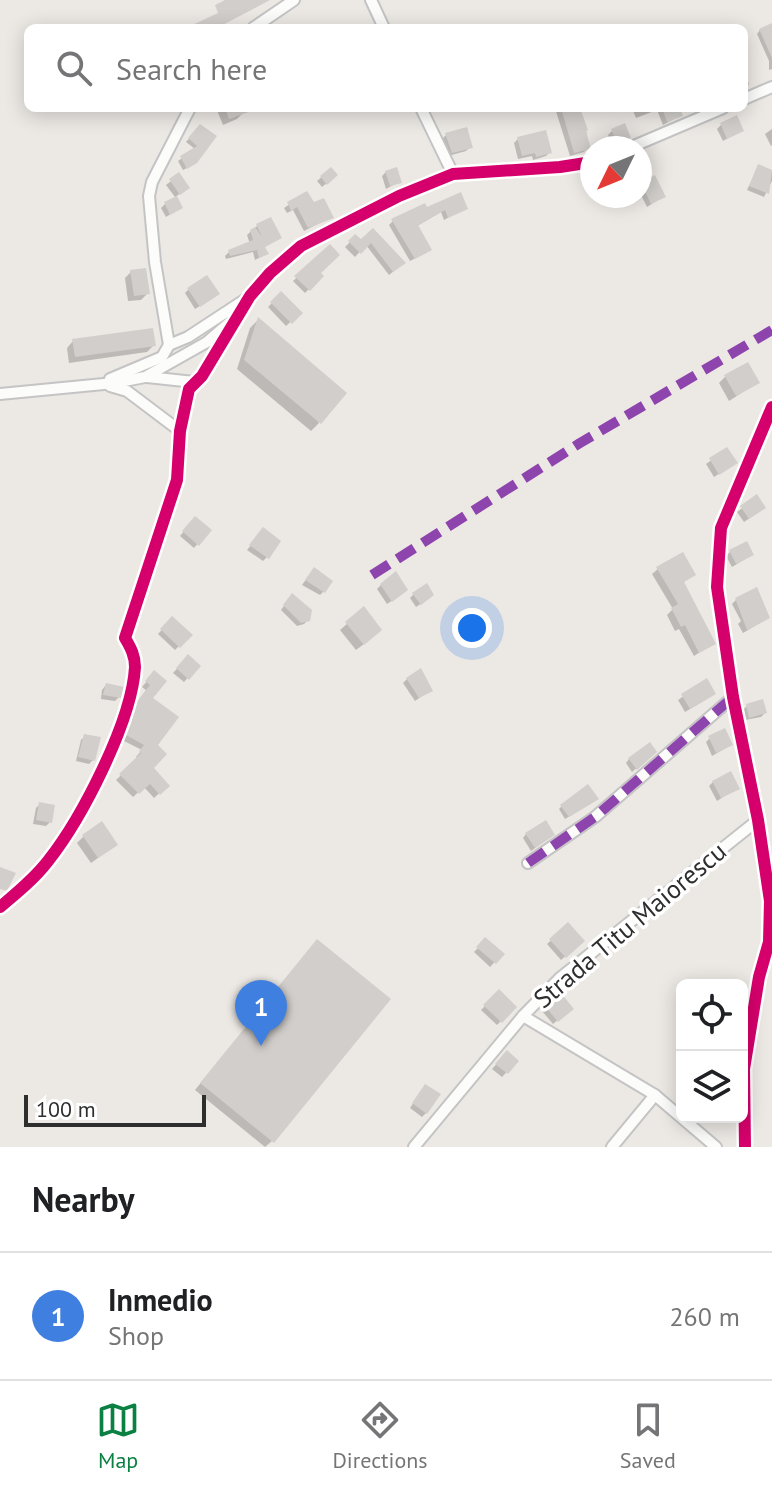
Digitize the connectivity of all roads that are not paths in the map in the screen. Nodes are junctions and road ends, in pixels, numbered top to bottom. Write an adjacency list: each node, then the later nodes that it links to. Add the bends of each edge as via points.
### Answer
1 (294, 0): 3 (street)
2 (371, 0): 4 (street)
3 (259, 24)
4 (382, 24)
5 (772, 87): 6 (street)
6 (748, 97)
7 (188, 112): 15 (street, via 149,196)
8 (423, 112): 12 (street)
9 (714, 112): 10 (street)
10 (652, 138)
11 (580, 163): 12 (street)
12 (453, 174): 13 (street, via 301,246)
13 (250, 296): 14 (street); 16 (street, via 220,333); 18 (street)
14 (188, 337): 15 (street); 16 (street)
15 (169, 345): 19 (street, via 150,364)
16 (174, 361): 17 (street)
17 (145, 377): 18 (street); 19 (street)
18 (194, 382): 22 (street)
19 (101, 383): 20 (street); 22 (street, via 127,391)
20 (0, 394)
21 (772, 407): 23 (street, via 721,528 717,587)
22 (180, 431): 26 (street, via 177,480 125,638 135,666 122,721 65,838 38,874)
23 (733, 697): 24 (street); 25 (street, via 595,817)
24 (758, 820): 27 (street, Strada Titu Maiorescu, via 560,978); 32 (street, via 770,901 769,942 744,1069)
25 (528, 863)
26 (0, 907)
27 (523, 1016): 28 (street); 29 (street, Strada Titu Maiorescu)
28 (655, 1095): 30 (street); 31 (street)
29 (414, 1147)
30 (612, 1147)
31 (716, 1147)
32 (745, 1147)

